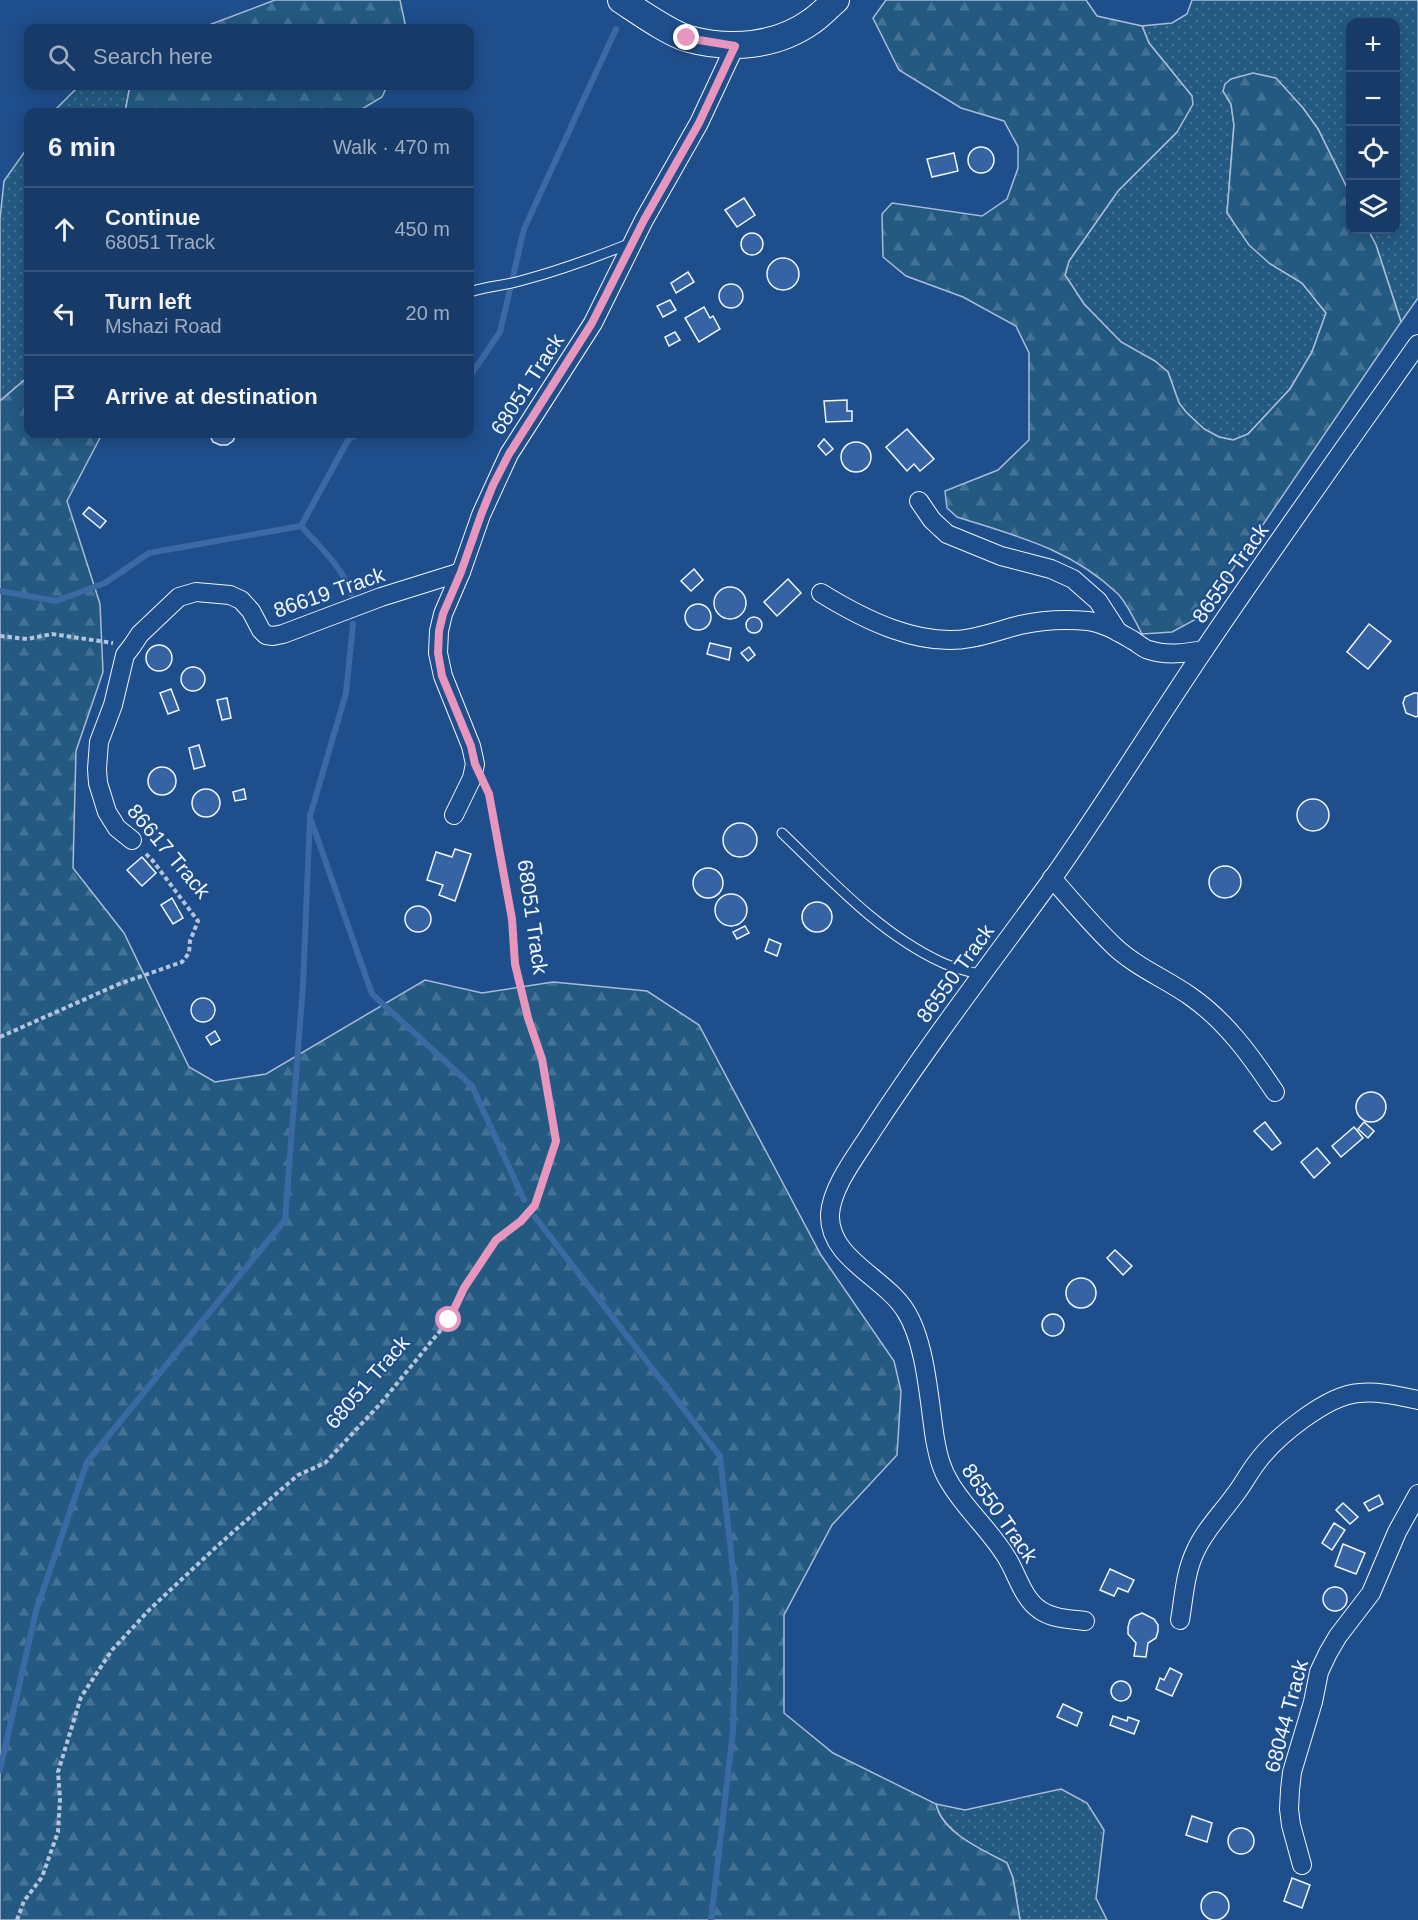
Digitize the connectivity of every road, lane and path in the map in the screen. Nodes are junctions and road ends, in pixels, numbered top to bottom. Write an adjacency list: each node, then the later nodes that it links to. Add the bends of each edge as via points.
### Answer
1 (621, 0): 3 (street, via 687,38)
2 (836, 0): 3 (street, via 811,22 777,39)
3 (735, 46): 4 (street, 68051 Track, via 699,123)
4 (633, 242): 5 (lane, via 576,265); 8 (street, 68051 Track, via 592,323 509,454)
5 (474, 291)
6 (1418, 344): 13 (street, 86550 Track)
7 (919, 501): 10 (street, via 947,534 1073,579 1098,601)
8 (461, 572): 12 (street, 86619 Track, via 273,636 261,630 241,600 196,592 178,597); 14 (street, 68051 Track, via 443,614 438,653 442,676)
9 (821, 593): 10 (street, via 888,628 937,640 970,639 1047,620 1092,622)
10 (1118, 632): 13 (street, via 1148,650 1174,654)
11 (0, 636): 12 (path, via 27,639 52,634)
12 (132, 646): 17 (street, 86617 Track, via 125,655 99,742 97,769 107,812 117,828)
13 (1204, 650): 18 (street, 86550 Track)
14 (475, 764): 15 (street); 27 (path, 68051 Track, via 489,794 512,919 515,964 542,1059 556,1141 535,1205 496,1240 464,1288 449,1320 381,1403 325,1463 298,1475 249,1517 112,1650 81,1697 58,1772 58,1832 42,1877 24,1901)
15 (454, 815)
16 (782, 833): 19 (lane, via 885,928 943,963)
17 (132, 840): 20 (path, 86617 Track, via 153,861 198,921 189,953 182,962 119,984)
18 (1052, 878): 19 (street, 86550 Track); 21 (street, via 1114,946 1219,1020 1248,1052)
19 (981, 975): 25 (street, 86550 Track, via 847,1171 832,1199 830,1218 839,1247 895,1296 907,1312 924,1365 942,1468 952,1486 1005,1553 1026,1595 1039,1610 1058,1618)
20 (0, 1037)
21 (1275, 1092)
22 (1418, 1400): 24 (street, via 1358,1393 1332,1400 1278,1441 1259,1460 1194,1553)
23 (1418, 1494): 26 (street, 68044 Track, via 1371,1593 1338,1636 1319,1672 1290,1790 1291,1825)
24 (1180, 1620)
25 (1085, 1621)
26 (1302, 1865)
27 (17, 1920)

